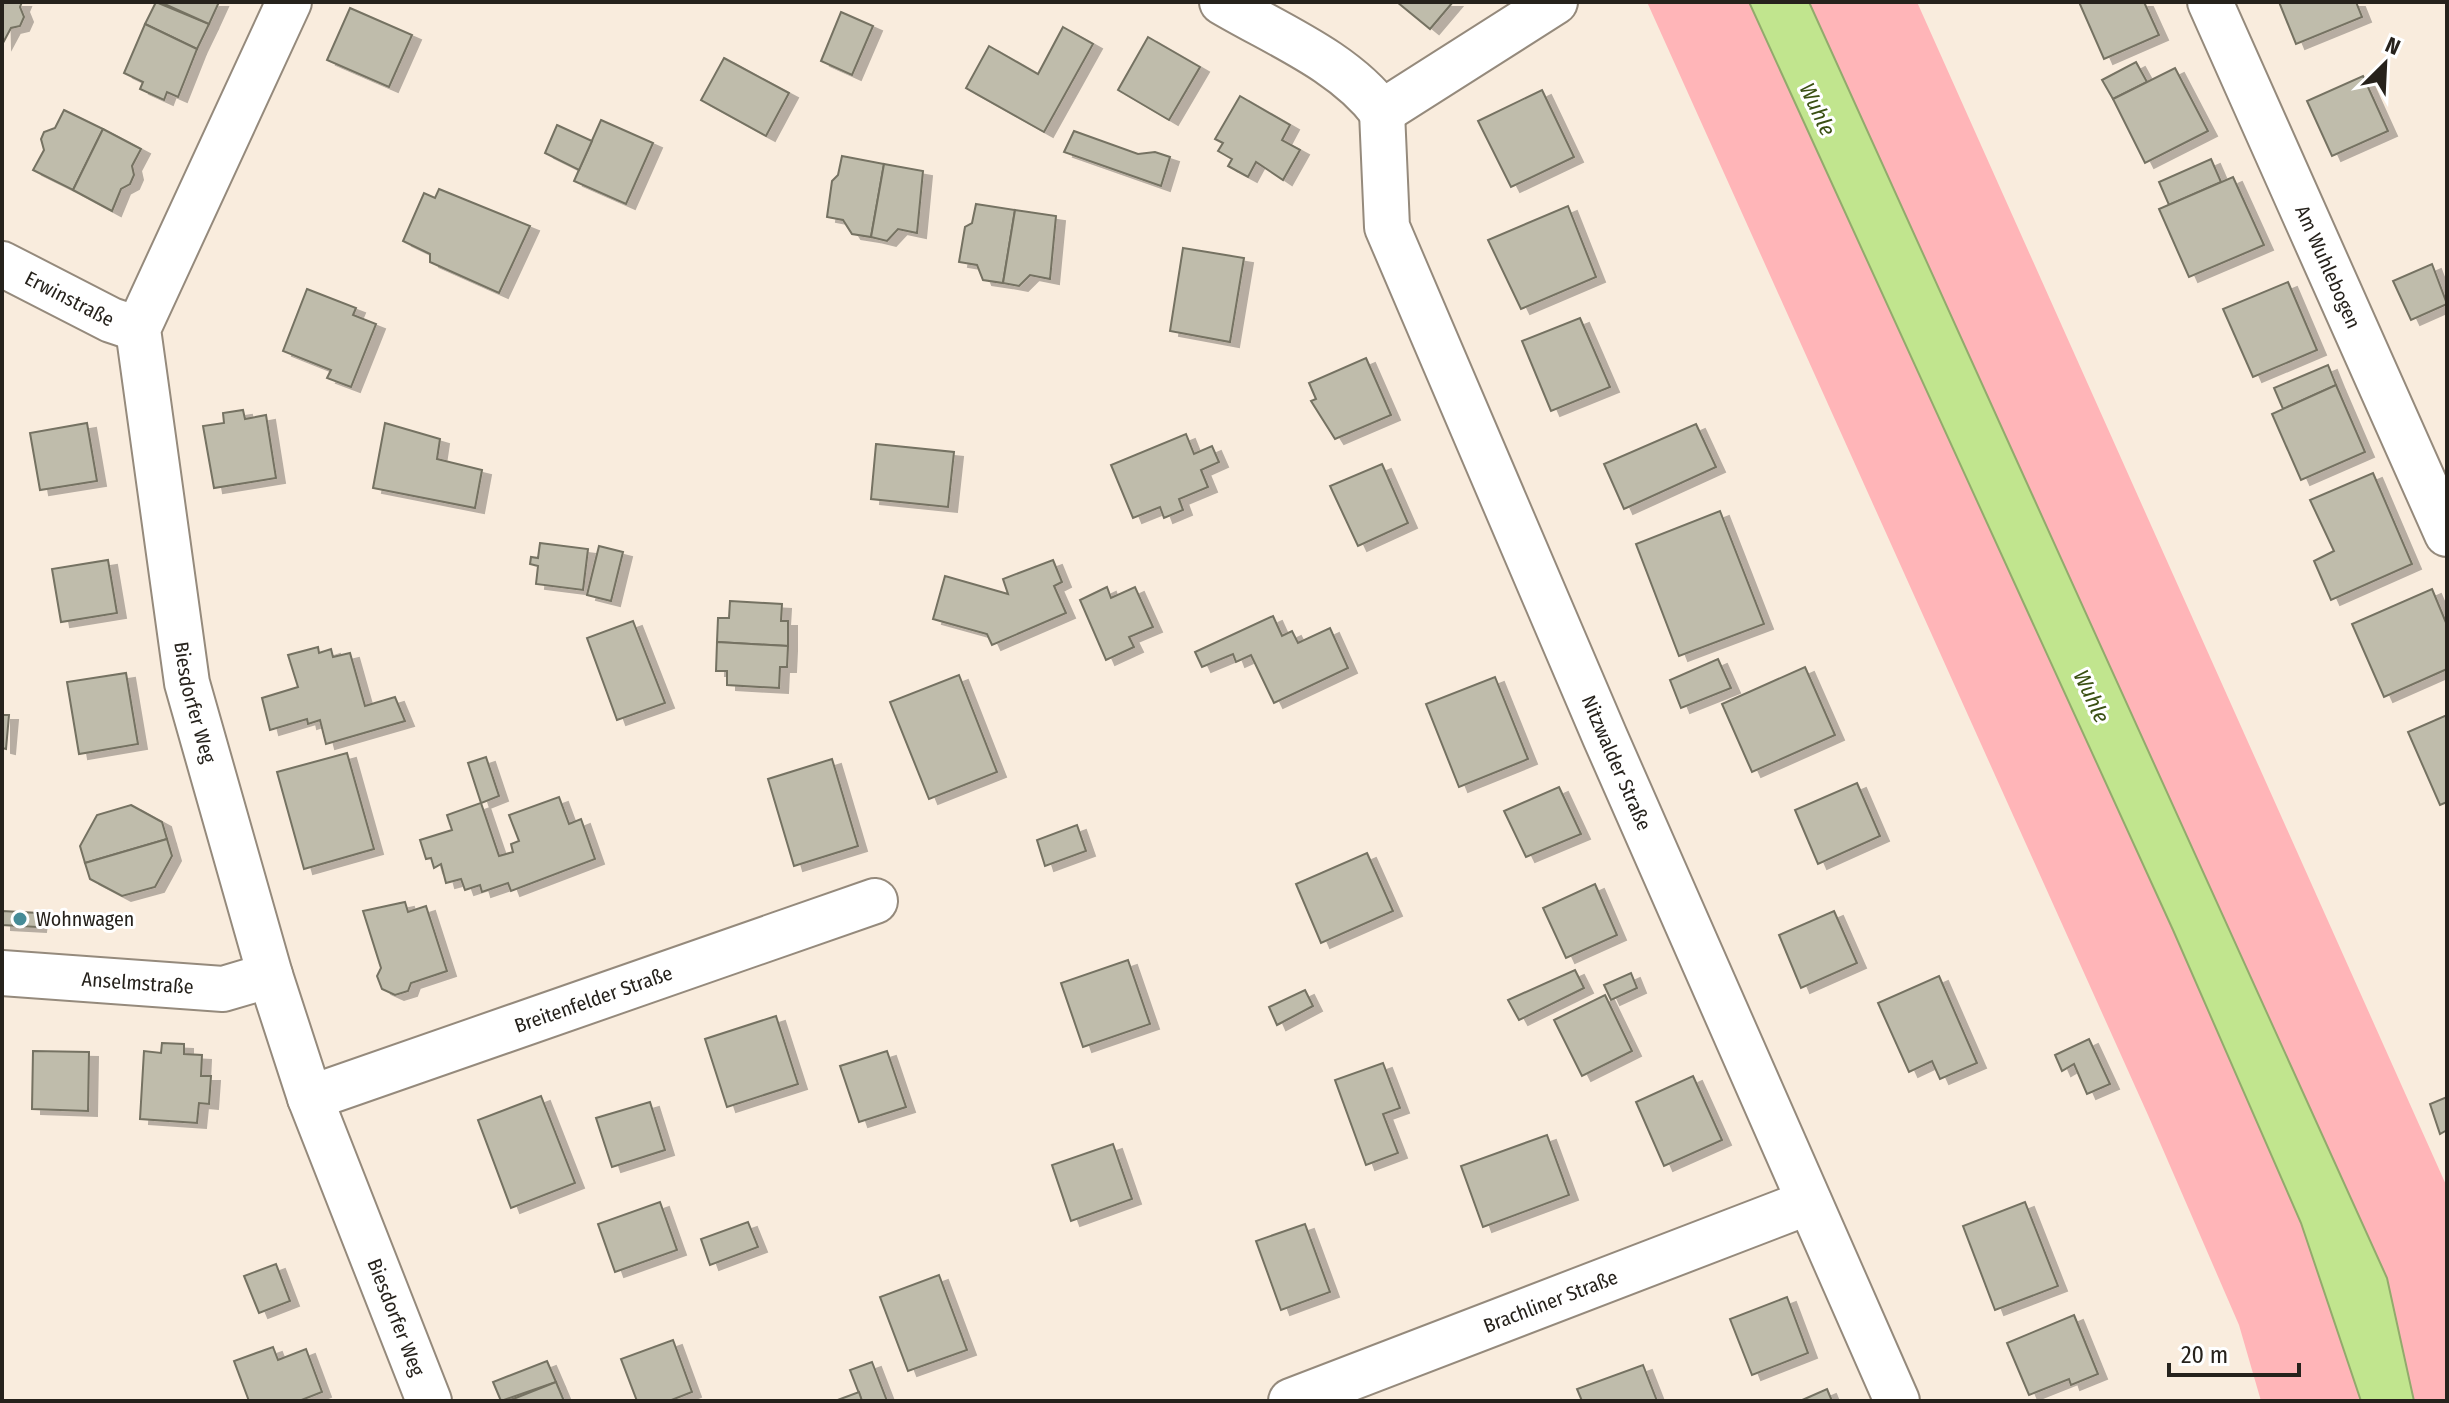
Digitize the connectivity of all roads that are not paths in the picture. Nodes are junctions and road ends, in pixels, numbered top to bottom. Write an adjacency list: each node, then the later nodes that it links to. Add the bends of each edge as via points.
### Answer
1 (289, 2): 7 (street)
2 (1222, 2): 5 (street, via 1338,69 1363,87)
3 (1555, 2): 5 (street)
4 (2210, 2): 8 (street, Am Wuhlebogen)
5 (1382, 112): 13 (street, Nitzwalder Straße, via 1387,227)
6 (2, 264): 7 (street, Erwinstraße)
7 (138, 329): 11 (street, Biesdorfer Weg, via 187,683)
8 (2447, 534)
9 (875, 901): 12 (street, Breitenfelder Straße)
10 (2, 973): 11 (street, Anselmstraße, via 223,989)
11 (270, 975): 12 (street, Biesdorfer Weg)
12 (310, 1098): 14 (street, Biesdorfer Weg)
13 (1809, 1202): 15 (street, Brachliner Straße); 16 (street, Nitzwalder Straße)
14 (429, 1401)
15 (1291, 1401)
16 (1897, 1401)

